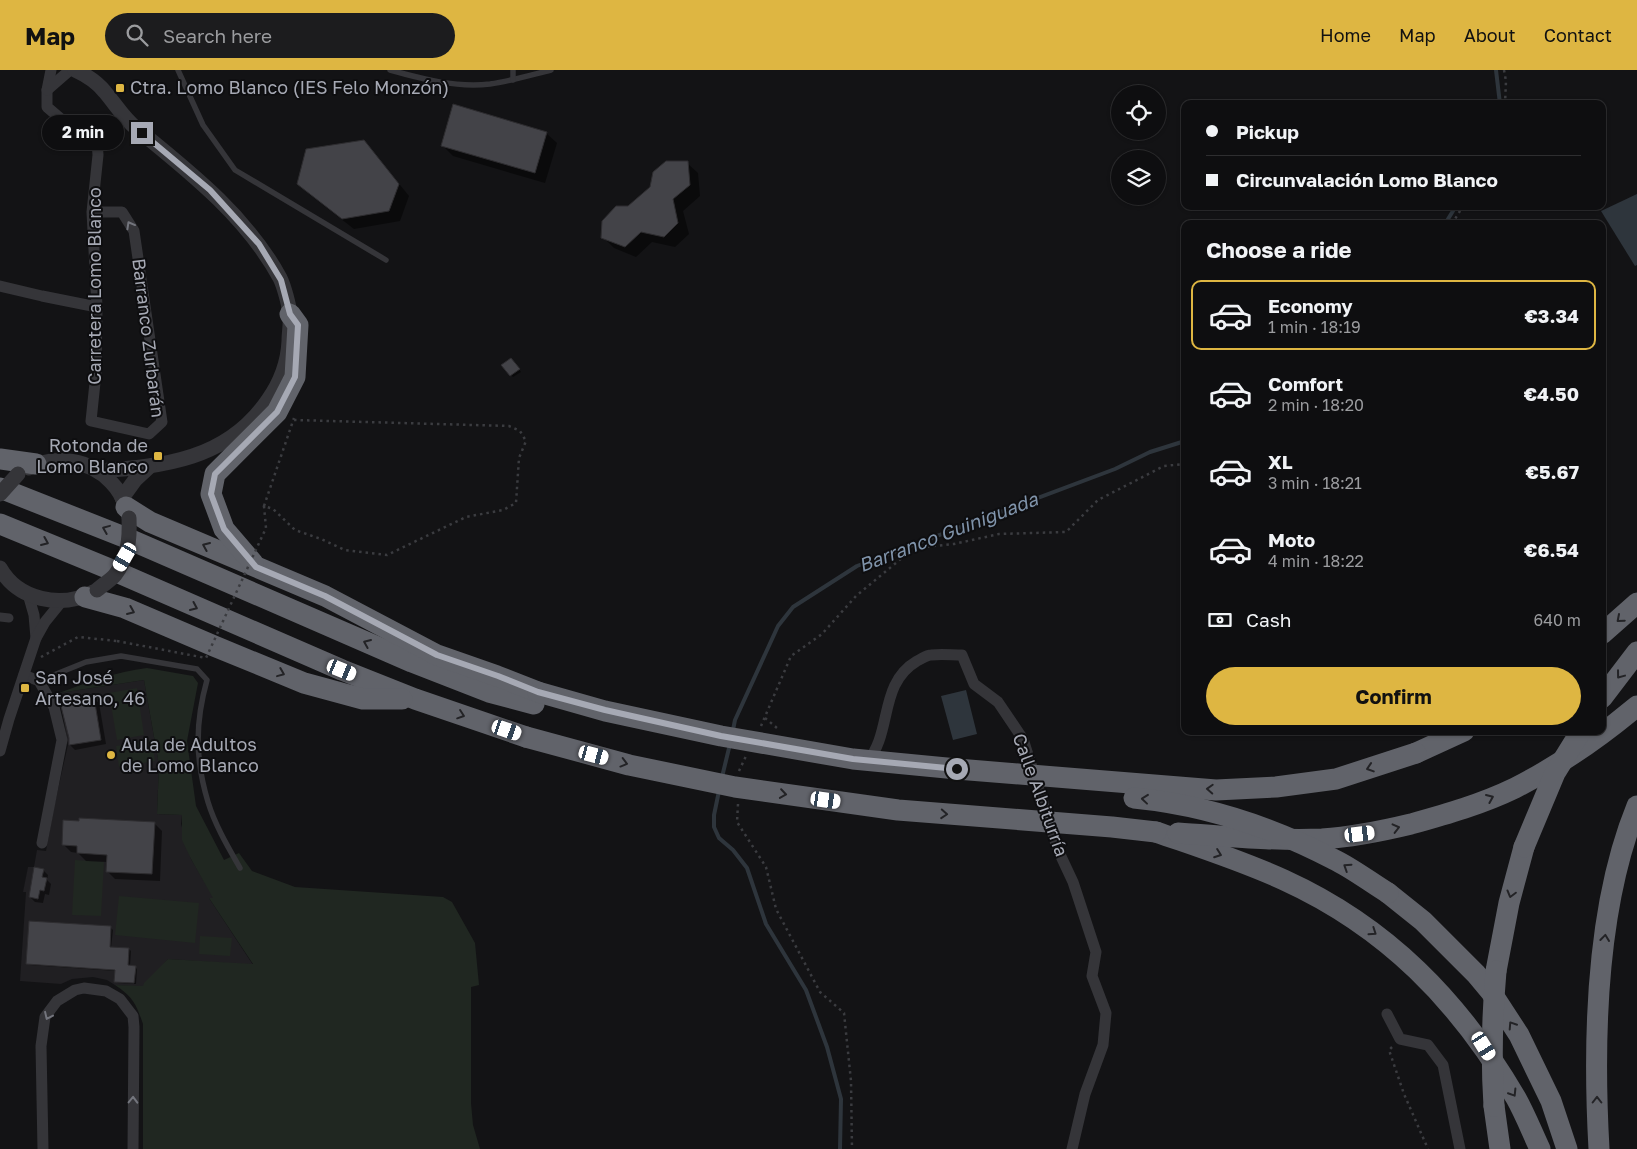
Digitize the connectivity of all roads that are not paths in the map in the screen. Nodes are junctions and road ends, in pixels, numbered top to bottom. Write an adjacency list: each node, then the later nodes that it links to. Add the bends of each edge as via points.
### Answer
1 (52, 70): 10 (street)
2 (70, 70): 10 (street)
3 (75, 70): 11 (street)
4 (101, 70): 11 (street)
5 (178, 70): 13 (lane, via 203,125 235,170)
6 (390, 70): 9 (lane, via 428,81 461,84)
7 (513, 70): 9 (lane)
8 (551, 70): 9 (lane)
9 (513, 80)
10 (47, 90): 12 (street, Carretera Lomo Blanco, via 47,107 61,118 91,132 97,142)
11 (105, 92): 16 (street, via 130,124 210,190 259,244 281,280)
12 (92, 212): 15 (street, Carretera Lomo Blanco); 17 (street, Barranco Zurbarán, one-way to 12, via 149,434 162,422 134,231 122,212)
13 (386, 260)
14 (0, 286): 15 (street)
15 (98, 306): 17 (street, Carretera Lomo Blanco)
16 (290, 314): 19 (street, via 288,352 278,386 260,412 221,444 190,458); 26 (highway, via 298,325 295,377 277,412 215,474 211,494 224,529)
17 (91, 422)
18 (0, 459): 20 (highway)
19 (148, 467): 21 (street); 24 (street, via 135,480)
20 (27, 469): 21 (street, via 55,460 74,461); 23 (street, bridge)
21 (98, 471): 24 (street, via 112,483)
22 (0, 488): 39 (highway, one-way to 22, via 489,692 412,662 124,536)
23 (0, 494)
24 (126, 508): 26 (highway, one-way to 24, via 150,522); 29 (street, bridge, via 130,540 125,557 115,575)
25 (0, 524): 40 (highway, one-way to 40)
26 (256, 567): 39 (highway, via 325,596 437,655 498,676)
27 (0, 568): 28 (street)
28 (6, 586): 30 (street)
29 (91, 593): 31 (street); 40 (highway, one-way to 40, via 304,683 363,698)
30 (28, 594): 31 (street); 34 (street)
31 (62, 601): 34 (street)
32 (1637, 603): 33 (highway, one-way to 33)
33 (1606, 630)
34 (36, 638): 36 (street)
35 (1637, 652): 38 (highway, one-way to 38)
36 (24, 675): 37 (street); 43 (street)
37 (39, 681): 51 (street, via 54,706 62,740); 52 (lane, via 86,662 121,656 197,669 207,680 200,704 197,747 208,803)
38 (1606, 693)
39 (536, 698): 44 (highway, one-way to 39, bridge, via 1416,753 1336,779 1216,790 853,759); 60 (highway, one-way to 39, bridge, via 1551,1101 1519,1035 1491,992 1469,967 1423,921 1388,893 1335,859 1278,832 1224,814 1169,801 855,774 718,750 602,724)
40 (415, 699): 50 (highway, one-way to 50, bridge, via 526,737 629,765 735,787 898,810)
41 (1637, 706): 42 (highway, one-way to 41, bridge)
42 (1606, 729)
43 (2, 733): 48 (street)
44 (1455, 735)
45 (1579, 735): 58 (highway, one-way to 58, bridge, via 1555,773 1524,847 1509,903 1496,971 1492,1015 1494,1106)
46 (1598, 735): 50 (highway, one-way to 46, bridge, via 1322,838 1379,832 1444,815 1515,788)
47 (799, 746): 56 (street, Calle Albiturría, via 822,757 864,767 873,756 880,738 890,694 906,668 929,655 962,655 974,684 998,702 1023,739 1058,850 1073,882 1096,952 1092,976 1106,1013 1103,1045)
48 (0, 751)
49 (1637, 806): 61 (highway, one-way to 49, via 1597,1043 1601,971 1608,912 1619,860)
50 (1156, 832): 59 (highway, one-way to 59, via 1285,881 1378,935 1419,971 1484,1046 1512,1092)
51 (42, 843)
52 (240, 868)
53 (1387, 1014): 57 (street, via 1400,1039 1428,1045 1443,1065)
54 (43, 1149): 55 (street, one-way to 54, via 133,1016 120,999 106,991 84,988 57,1001 45,1017 41,1046)
55 (132, 1149)
56 (1072, 1149)
57 (1460, 1149)
58 (1500, 1149)
59 (1540, 1149)
60 (1567, 1149)
61 (1599, 1149)

